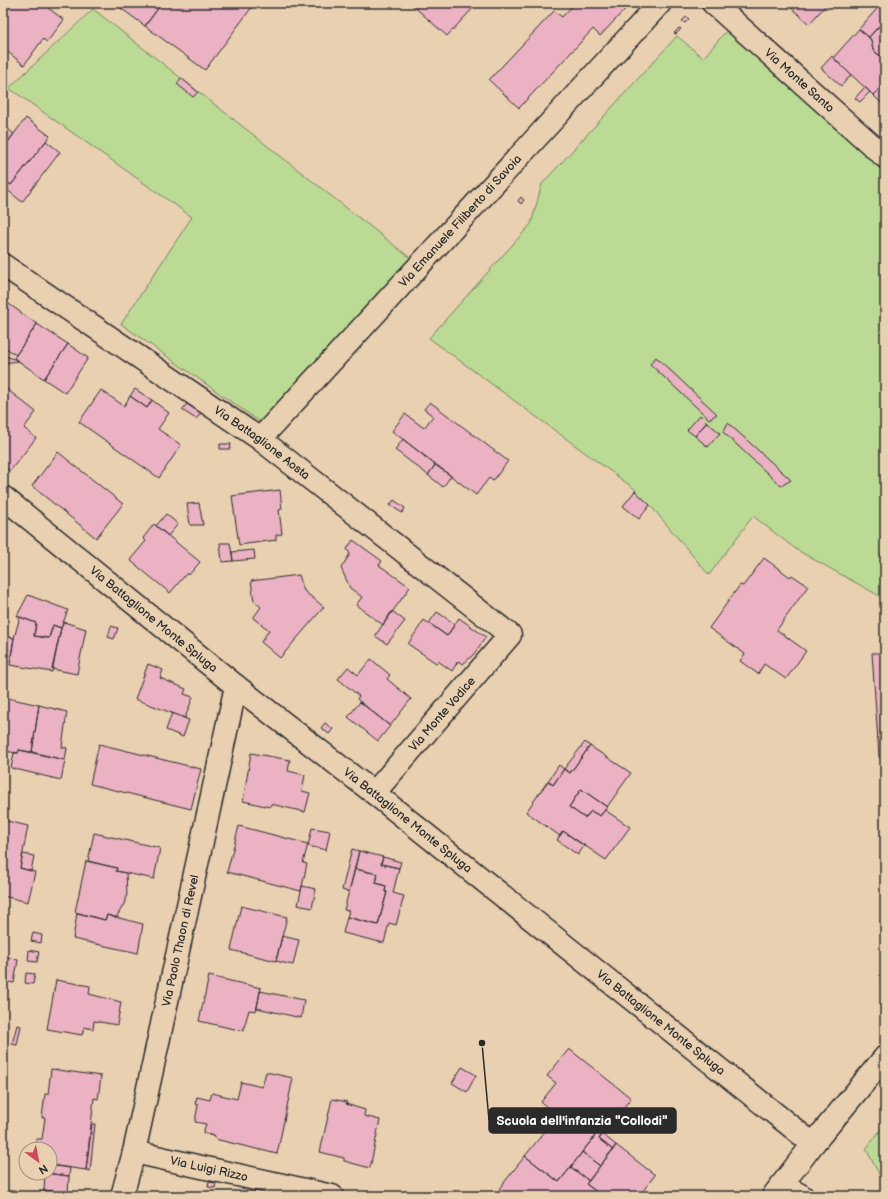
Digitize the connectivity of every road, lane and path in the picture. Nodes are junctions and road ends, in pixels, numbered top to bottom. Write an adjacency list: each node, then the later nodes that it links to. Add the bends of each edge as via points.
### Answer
1 (660, 3): 5 (street, Via Emanuele Filiberto di Savoia)
2 (713, 3): 3 (street, Via Monte Santo)
3 (885, 158)
4 (3, 265): 5 (street, Via Battaglione Aosta)
5 (260, 439): 7 (street, Via Battaglione Aosta)
6 (3, 497): 8 (street, Via Battaglione Monte Spluga)
7 (510, 635): 9 (street, Via Monte Vodice)
8 (236, 686): 9 (street, Via Battaglione Monte Spluga); 12 (street, Via Paolo Thaon di Revel)
9 (374, 792): 11 (street, Via Battaglione Monte Spluga)
10 (885, 1057): 11 (street)
11 (813, 1144): 13 (street)
12 (134, 1152): 14 (street, Via Paolo Thaon di Revel); 15 (street, Via Luigi Rizzo)
13 (777, 1190): 16 (street)
14 (122, 1196)
15 (332, 1196)
16 (802, 1196)

